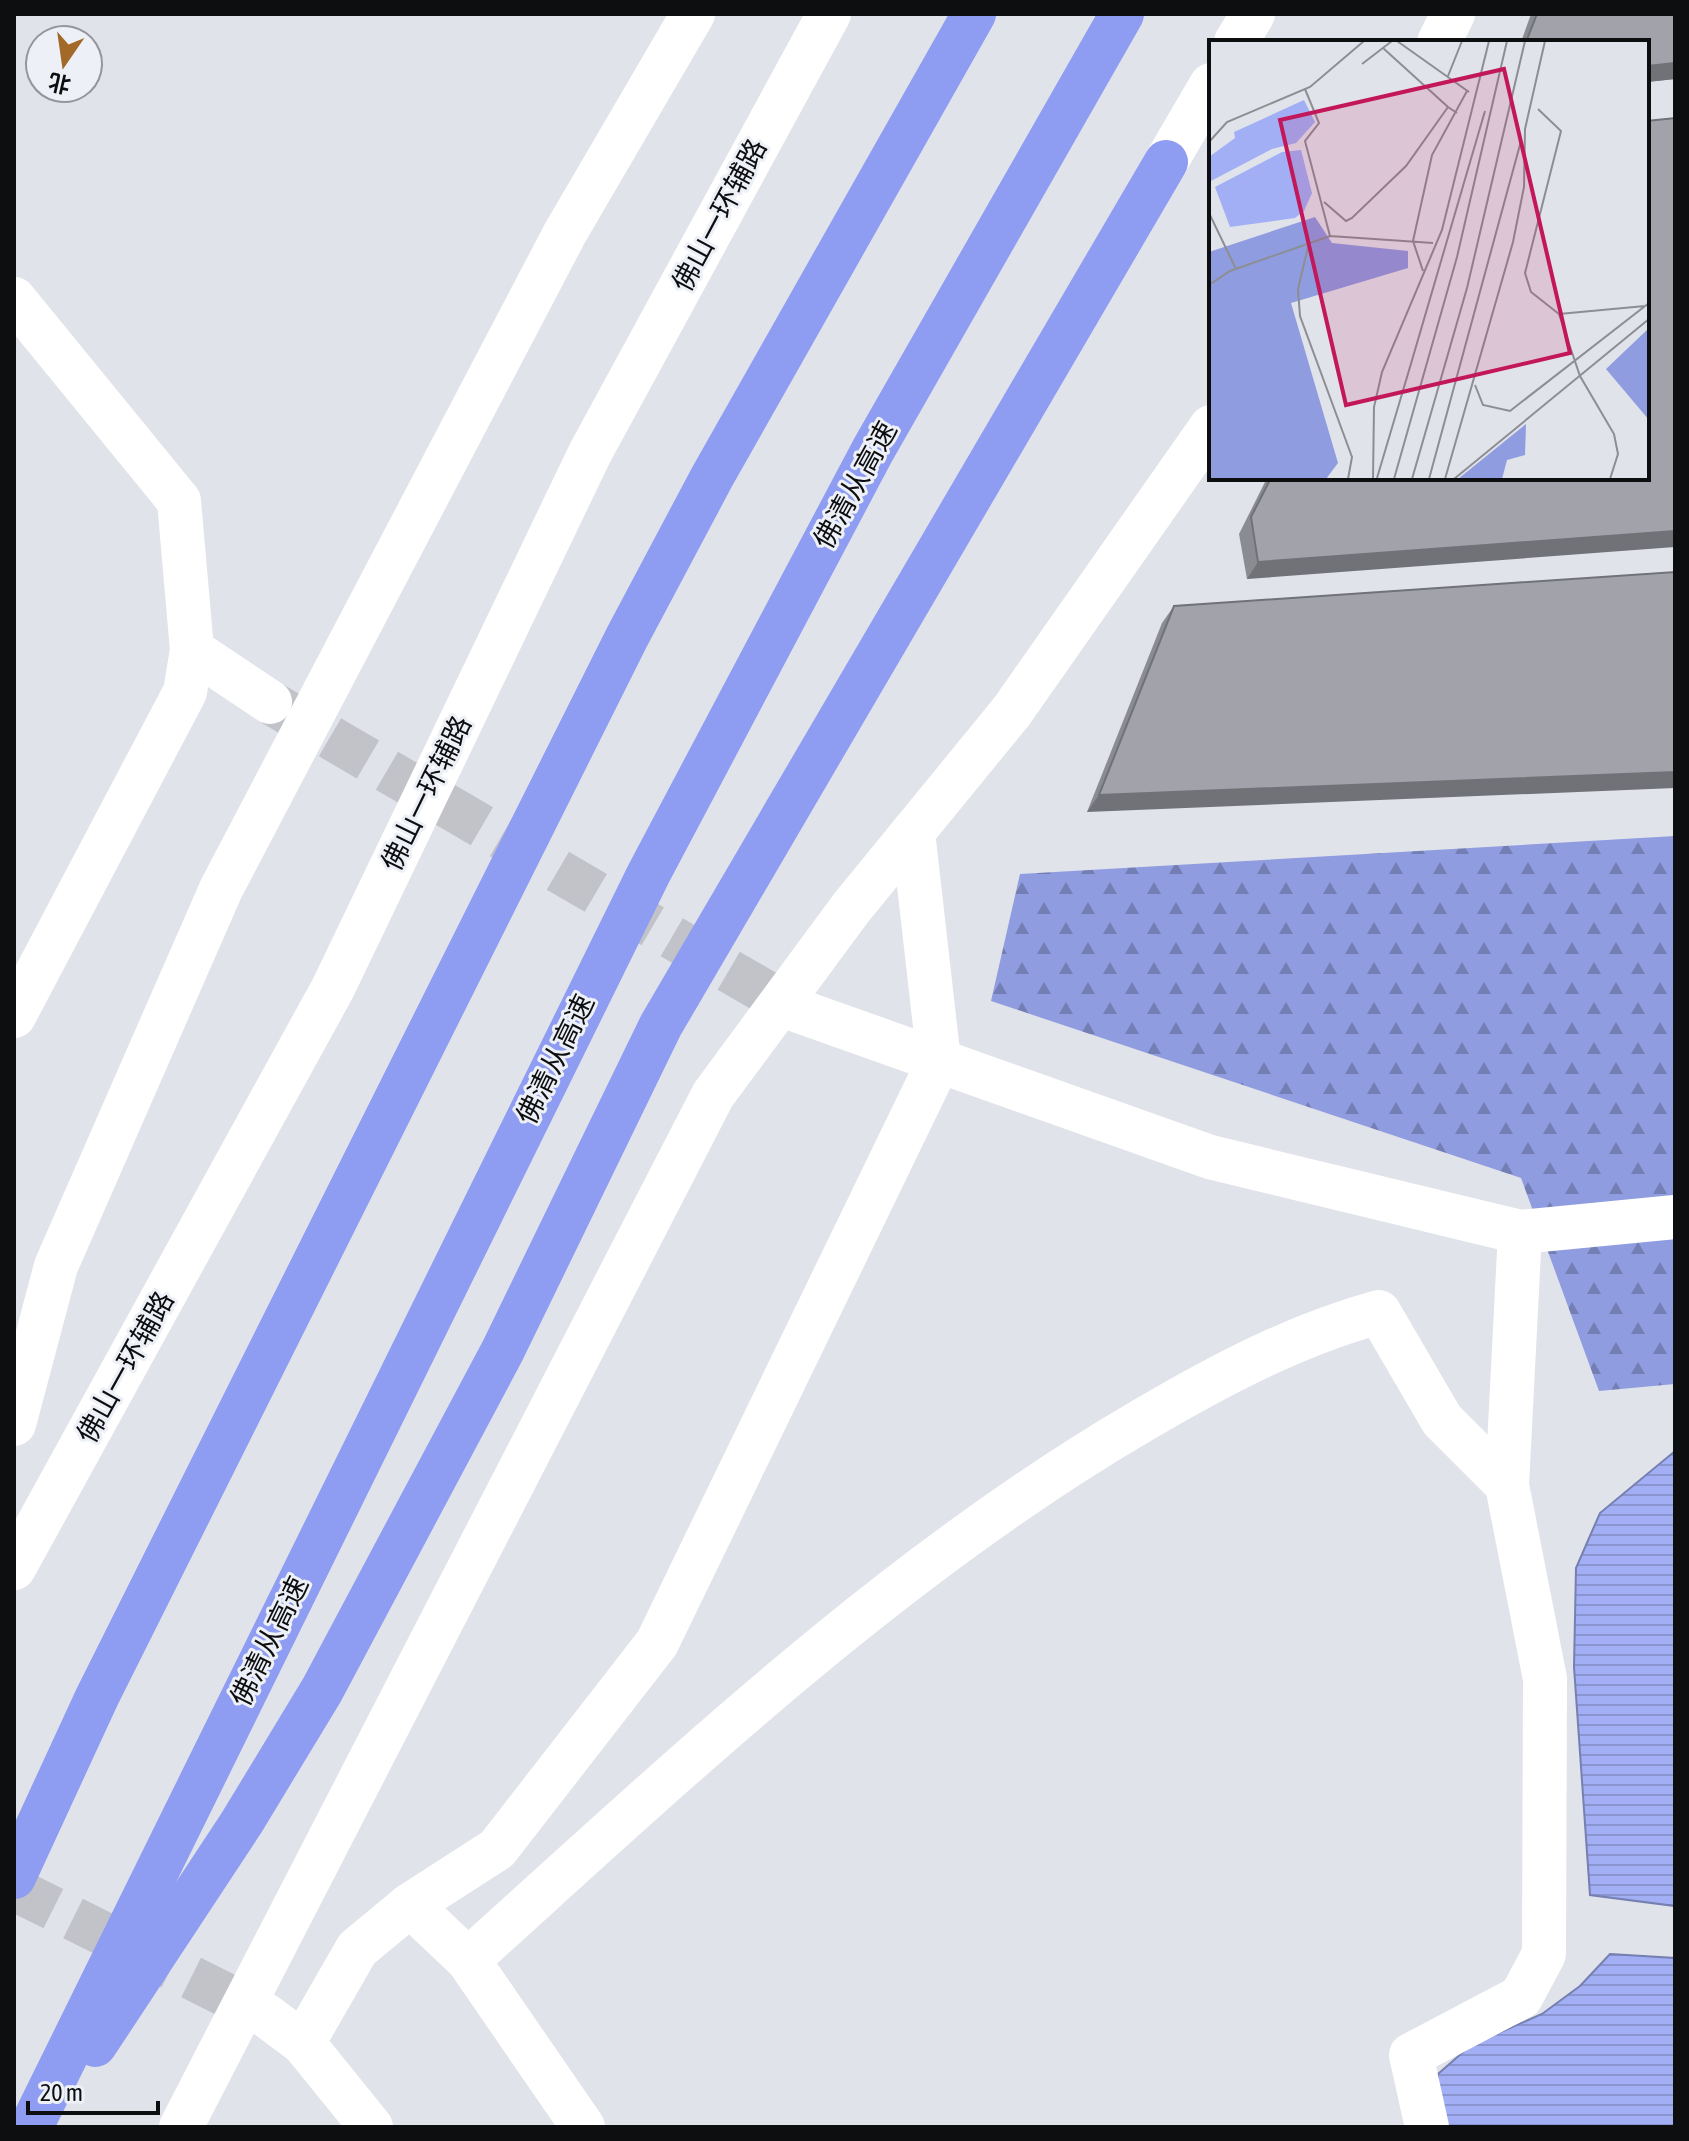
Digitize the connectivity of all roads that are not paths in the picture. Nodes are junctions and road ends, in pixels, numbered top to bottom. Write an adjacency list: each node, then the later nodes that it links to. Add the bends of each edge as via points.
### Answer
1 (693, 14): 21 (street, via 565,233 221,889 56,1266)
2 (829, 14): 23 (street, 佛山一环辅路, via 590,453 333,988)
3 (974, 14): 24 (highway, via 627,637 97,1697)
4 (1122, 14): 29 (highway, 佛清从高速, via 873,450 649,873)
5 (1253, 14): 7 (street)
6 (1453, 14): 8 (street)
7 (1237, 40)
8 (1440, 40)
9 (1209, 88): 10 (street)
10 (1166, 162): 30 (highway, via 661,1025 503,1350 322,1690 242,1822)
11 (14, 299): 13 (street, via 179,501)
12 (1209, 430): 15 (street, via 1012,711)
13 (192, 650): 14 (street); 17 (street, via 185,692)
14 (270, 702)
15 (913, 832): 18 (street); 31 (street, via 713,1095)
16 (796, 1010): 18 (street)
17 (14, 1016)
18 (939, 1061): 20 (street, via 1210,1157); 25 (street, via 657,1643 497,1849)
19 (1675, 1217): 20 (street)
20 (1520, 1232): 22 (street)
21 (14, 1424)
22 (1507, 1485): 26 (street, via 1442,1420 1379,1312 1333,1324 1212,1379 1070,1462 865,1611); 34 (street, via 1545,1679 1544,1954 1521,1997 1411,2055)
23 (14, 1568)
24 (14, 1877)
25 (410, 1905): 26 (street); 28 (street, via 357,1949)
26 (468, 1960): 33 (street)
27 (264, 2014): 28 (street)
28 (303, 2043): 32 (street)
29 (31, 2127)
30 (41, 2127)
31 (181, 2127)
32 (371, 2127)
33 (583, 2127)
34 (1427, 2127)

